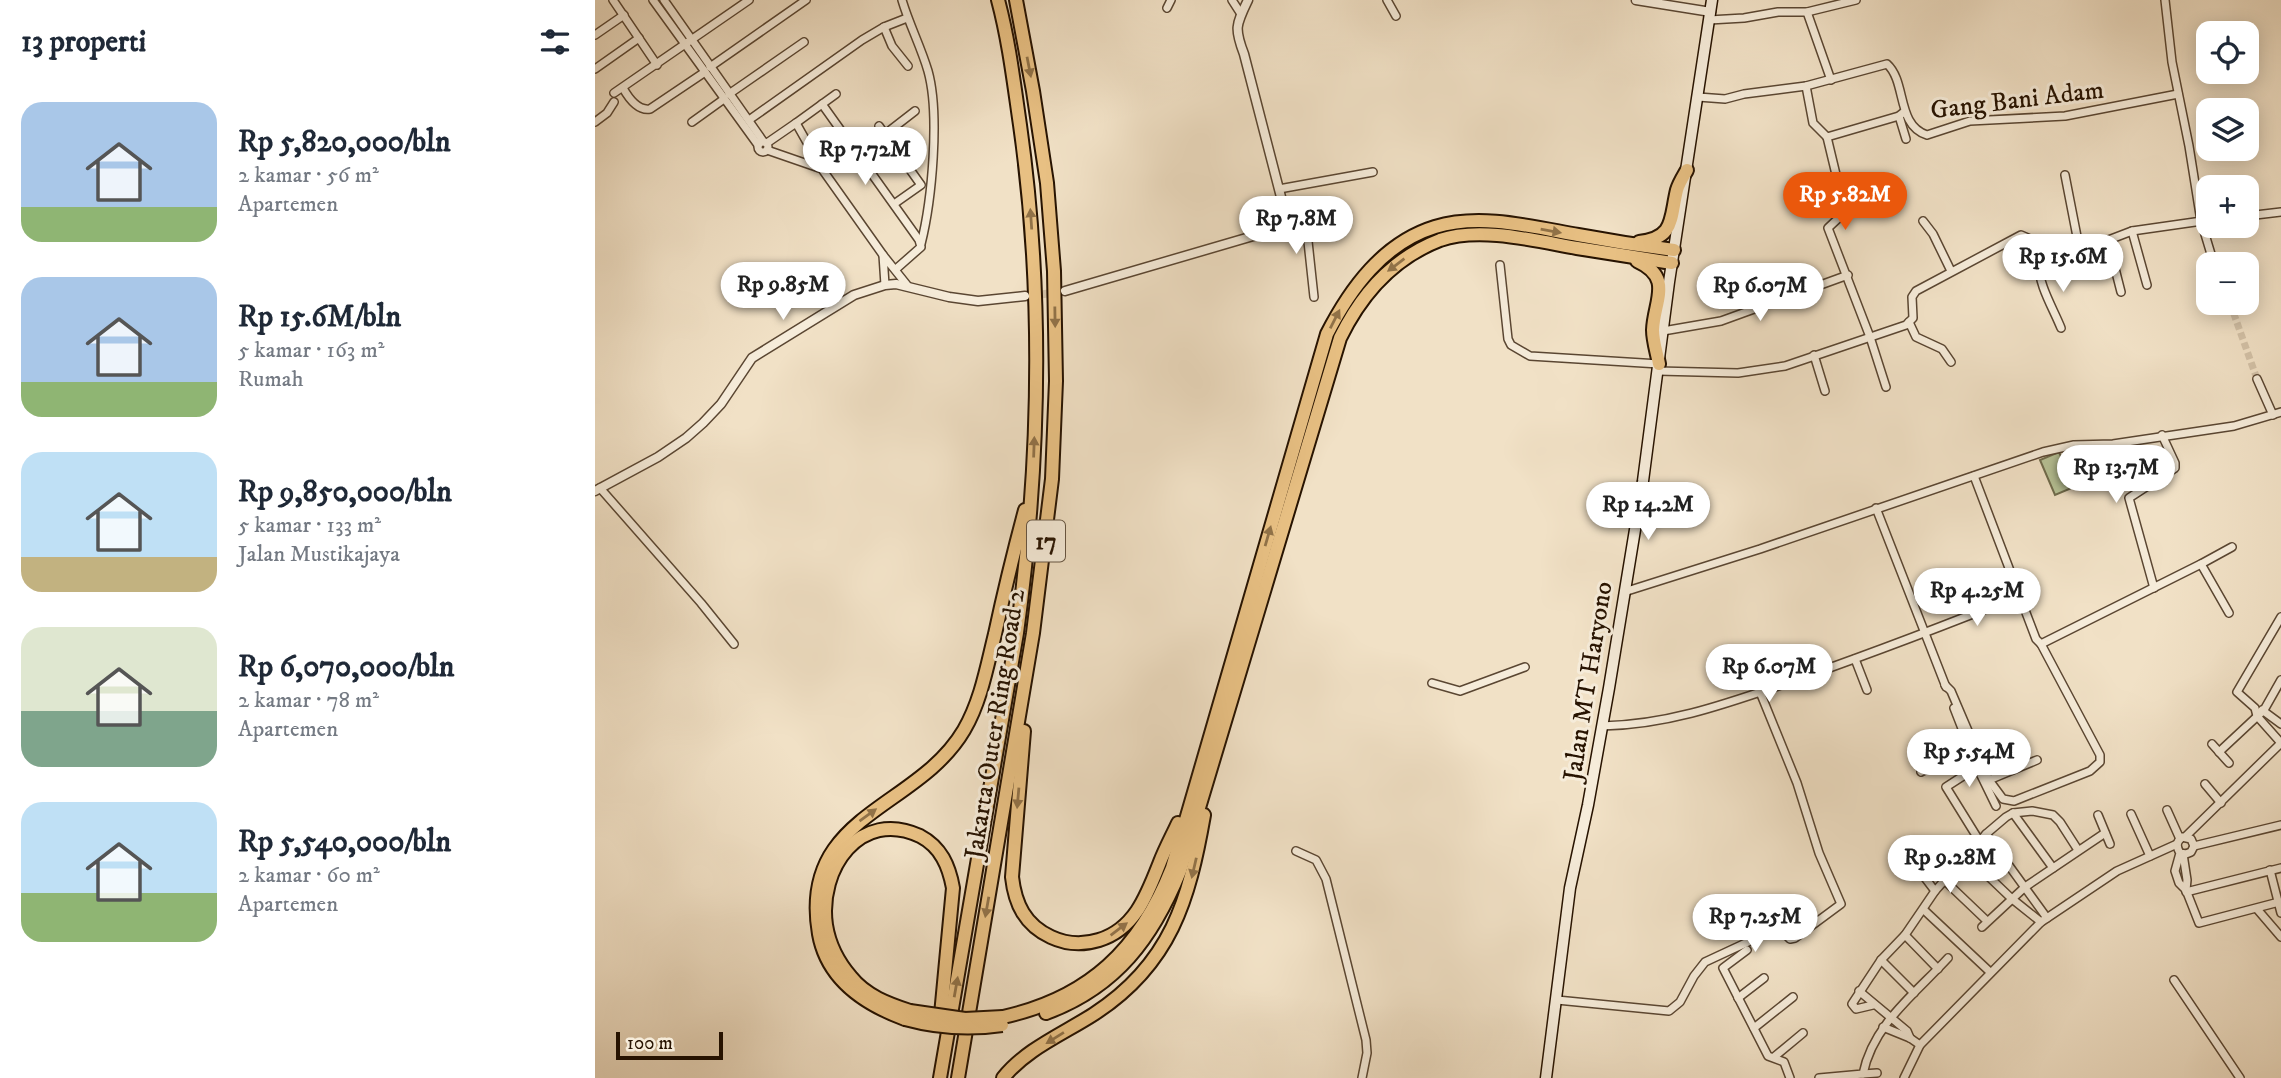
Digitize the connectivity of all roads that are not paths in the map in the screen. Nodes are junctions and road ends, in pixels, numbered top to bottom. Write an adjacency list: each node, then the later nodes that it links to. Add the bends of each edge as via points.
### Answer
1 (653, 0): 28 (street)
2 (664, 0): 28 (street)
3 (749, 0): 28 (street)
4 (806, 0): 32 (street)
5 (902, 0): 23 (street)
6 (998, 0): 99 (highway, Jakarta Outer Ring Road 2 / 17, one-way to 6, via 1033,235)
7 (1016, 0): 109 (highway, Jakarta Outer Ring Road 2 / 17, one-way to 109, via 1047,183 1054,271 1052,479)
8 (1171, 0): 17 (street)
9 (1232, 0): 19 (street)
10 (1248, 0): 19 (street)
11 (1387, 0): 21 (street)
12 (1636, 0): 22 (street)
13 (1713, 0): 22 (main road, Jalan MT Haryono)
14 (1856, 0): 18 (street)
15 (2165, 0): 37 (street)
16 (616, 1): 20 (street)
17 (1167, 8)
18 (1807, 12): 22 (street); 33 (street)
19 (1241, 14): 59 (street, via 1236,34)
20 (624, 15): 25 (street); 26 (street)
21 (1396, 16)
22 (1710, 16): 39 (main road, Jalan MT Haryono)
23 (907, 18): 24 (street); 69 (street, via 928,73 932,107 932,163)
24 (884, 27): 30 (street); 43 (street)
25 (595, 35)
26 (639, 38): 29 (street); 31 (street)
27 (804, 42): 38 (street)
28 (688, 43): 29 (street); 32 (street)
29 (657, 65): 35 (street)
30 (908, 66)
31 (595, 69)
32 (707, 70): 35 (street, via 650,109 638,106); 38 (street)
33 (1831, 80): 34 (street, Gang Bani Adam); 42 (street, Gang Bani Adam, via 1887,65)
34 (1806, 86): 39 (street, Gang Bani Adam, via 1725,99); 49 (street, via 1813,123)
35 (623, 88): 44 (street, via 607,113)
36 (836, 94): 40 (street)
37 (2178, 94): 42 (street, Gang Bani Adam, via 2066,116 1970,121 1927,135); 58 (street)
38 (726, 96): 43 (street); 45 (street); 51 (street)
39 (1698, 97): 55 (main road, Jalan MT Haryono)
40 (822, 104): 46 (street); 60 (street)
41 (915, 111): 48 (street)
42 (1902, 114): 49 (street); 50 (street)
43 (749, 120): 51 (street)
44 (595, 122)
45 (692, 122)
46 (796, 123): 51 (street); 54 (street)
47 (879, 126): 48 (street)
48 (884, 135): 53 (street)
49 (1827, 137): 78 (street, via 1845,212 1828,228)
50 (1906, 139)
51 (764, 145): 54 (street)
52 (920, 146): 53 (street)
53 (901, 159): 60 (street, via 921,186)
54 (822, 169): 72 (street)
55 (1687, 170): 70 (highway, via 1677,187 1668,228 1653,240); 73 (main road, Jalan MT Haryono)
56 (1373, 172): 59 (street)
57 (2065, 175): 71 (street)
58 (2196, 179)
59 (1279, 189): 63 (street)
60 (894, 204): 69 (street)
61 (2281, 212): 62 (street)
62 (2259, 215)
63 (1277, 216): 82 (street, via 1259,234); 85 (street, via 1306,223)
64 (1923, 220): 77 (street)
65 (2196, 222): 67 (street)
66 (1484, 229): 70 (highway, via 1515,237); 128 (highway, one-way to 128, via 1441,240 1397,263 1371,286 1352,313 1340,338); 135 (highway, one-way to 66, via 1327,334 1362,278 1411,237 1455,223)
67 (2132, 231): 68 (street); 81 (street)
68 (2108, 241): 71 (street); 83 (street)
69 (921, 244): 76 (street)
70 (1624, 249): 73 (highway); 92 (highway, via 1658,278 1653,331)
71 (2080, 252): 74 (street)
72 (883, 255): 76 (street); 79 (street)
73 (1673, 256): 88 (main road, Jalan MT Haryono)
74 (2039, 264): 77 (street, via 2028,238 2021,235); 87 (street, via 2038,278)
75 (1500, 265): 92 (street, via 1508,340 1517,350 1530,356)
76 (896, 269): 80 (street)
77 (1951, 271): 86 (street, via 1913,293 1914,314)
78 (1848, 275): 88 (street, via 1721,321); 89 (street)
79 (885, 285): 80 (street); 100 (street, via 854,295 752,358 703,423 658,457)
80 (907, 285): 84 (street, via 978,300)
81 (2147, 285)
82 (1065, 291)
83 (2121, 292)
84 (1025, 296)
85 (1314, 297)
86 (1909, 322): 89 (street); 91 (street, via 1916,337 1942,349)
87 (2061, 328)
88 (1663, 331): 92 (main road, Jalan MT Haryono)
89 (1870, 337): 90 (street); 94 (street)
90 (1814, 355): 92 (street, via 1785,366 1738,373); 95 (street)
91 (1951, 362)
92 (1659, 368): 105 (main road, Jalan MT Haryono)
93 (2256, 380): 96 (street)
94 (1886, 387)
95 (1825, 391)
96 (2277, 414): 97 (street, via 2234,426)
97 (2162, 435): 98 (street, via 2074,445); 104 (street, via 2175,468 2129,498)
98 (1974, 476): 101 (street); 106 (street)
99 (1034, 478): 182 (highway, one-way to 99, via 880,1010 860,998 832,966 817,923 820,881 826,863 850,829 925,774 965,728 981,687); 193 (highway, Jakarta Outer Ring Road 2 / 17, one-way to 99, via 1017,633)
100 (598, 490): 111 (street)
101 (1876, 509): 105 (street); 110 (street)
102 (2232, 547): 103 (street)
103 (2201, 564): 104 (street); 107 (street)
104 (2154, 588): 112 (street)
105 (1624, 592): 123 (main road, Jalan MT Haryono)
106 (2018, 596): 110 (street); 112 (street)
107 (2229, 613)
108 (2281, 617): 121 (street, via 2237,692)
109 (1033, 633): 135 (highway, one-way to 135, via 1012,877 1020,910 1031,924 1057,940 1074,944 1090,943 1125,927 1149,892); 194 (highway, Jakarta Outer Ring Road 2 / 17, one-way to 194)
110 (1926, 633): 113 (street); 117 (street)
111 (734, 644)
112 (2041, 644): 133 (street, via 2100,762 2090,771 2014,801 2003,799)
113 (1855, 659): 118 (street); 119 (street)
114 (1525, 667): 116 (street, via 1460,691)
115 (2281, 680): 120 (street)
116 (1432, 683)
117 (1945, 685): 126 (street); 133 (street)
118 (1867, 690)
119 (1760, 692): 123 (street, via 1676,718); 180 (street, via 1841,904 1795,938 1770,925 1748,942 1705,962 1681,1002 1669,1012)
120 (2264, 710): 121 (street); 122 (street)
121 (2256, 712): 124 (street); 127 (street)
122 (2281, 724)
123 (1602, 726): 180 (main road, Jalan MT Haryono, via 1570,888)
124 (2281, 743): 136 (street)
125 (2212, 744): 127 (street)
126 (1970, 747): 131 (street); 132 (street)
127 (2220, 752): 130 (street)
128 (1215, 753): 184 (highway, via 1180,870 1155,925 1137,949 1081,997 1055,1010); 195 (highway, one-way to 195, via 1189,888 1169,936 1121,994 1029,1054)
129 (2036, 760): 133 (street)
130 (2229, 763)
131 (1977, 766): 137 (street); 145 (street, via 1946,787)
132 (1921, 772)
133 (1989, 780)
134 (2205, 784): 136 (street)
135 (1195, 788): 184 (highway, via 1160,898 1130,944 1078,987)
136 (2221, 803): 147 (street)
137 (1996, 806)
138 (2167, 810): 147 (street)
139 (2013, 813): 144 (street); 149 (street, via 2053,815); 154 (street)
140 (2131, 814): 152 (street)
141 (2098, 815): 143 (street)
142 (2281, 825): 148 (street)
143 (2105, 833): 146 (street); 149 (street)
144 (1986, 834): 151 (street); 158 (street)
145 (1977, 837)
146 (2110, 844)
147 (2181, 845): 148 (street, via 2191,852); 148 (street, via 2191,839); 152 (street); 160 (street, via 2175,871)
148 (2194, 846)
149 (2078, 850): 154 (street)
150 (1296, 851): 196 (street, via 1316,860 1326,879 1366,1040)
151 (1966, 855): 153 (street); 161 (street)
152 (2150, 856): 166 (street, via 2103,879)
153 (1957, 866): 157 (street); 159 (street, via 1938,843 1916,862)
154 (2053, 868): 158 (street)
155 (2281, 868): 156 (street)
156 (2270, 870): 160 (street); 162 (street)
157 (1944, 880): 159 (street); 161 (street, via 1985,924)
158 (2025, 887): 161 (street); 166 (street)
159 (1935, 891): 164 (street)
160 (2186, 891): 163 (street, via 2199,923)
161 (2011, 898): 166 (street)
162 (2279, 902): 163 (street); 165 (street)
163 (2257, 909): 168 (street)
164 (1924, 910): 167 (street); 173 (street)
165 (2281, 913)
166 (2044, 920): 173 (street)
167 (1905, 935): 171 (street); 172 (street)
168 (2281, 937)
169 (1747, 950): 179 (street, via 1723,968)
170 (1948, 958): 172 (street)
171 (1881, 960): 176 (street); 177 (street)
172 (1938, 969): 177 (street)
173 (1990, 972): 189 (street)
174 (1764, 978): 179 (street)
175 (2174, 980): 201 (street)
176 (1859, 991): 181 (street); 181 (street, via 1854,1008)
177 (1914, 993): 183 (street)
178 (1793, 997): 186 (street)
179 (1738, 998): 186 (street)
180 (1557, 1000): 197 (main road, Jalan MT Haryono)
181 (1873, 1005): 183 (street)
182 (908, 1015): 184 (highway, bridge); 193 (highway, via 852,979 839,962 825,923 828,886 842,854 879,830 909,831 925,839 944,858 950,872 953,888)
183 (1889, 1018): 185 (street); 188 (street)
184 (1002, 1021)
185 (1883, 1027): 188 (street); 192 (street)
186 (1754, 1028): 190 (street, via 1768,1056)
187 (1803, 1033): 190 (street)
188 (1910, 1038): 189 (street)
189 (1920, 1045): 200 (street)
190 (1774, 1057): 198 (street, via 1784,1062)
191 (1877, 1073): 192 (street)
192 (1863, 1074): 199 (street)
193 (939, 1078)
194 (958, 1078)
195 (1003, 1078)
196 (1363, 1078)
197 (1546, 1078)
198 (1790, 1078)
199 (1819, 1078)
200 (1904, 1078)
201 (2240, 1078)

